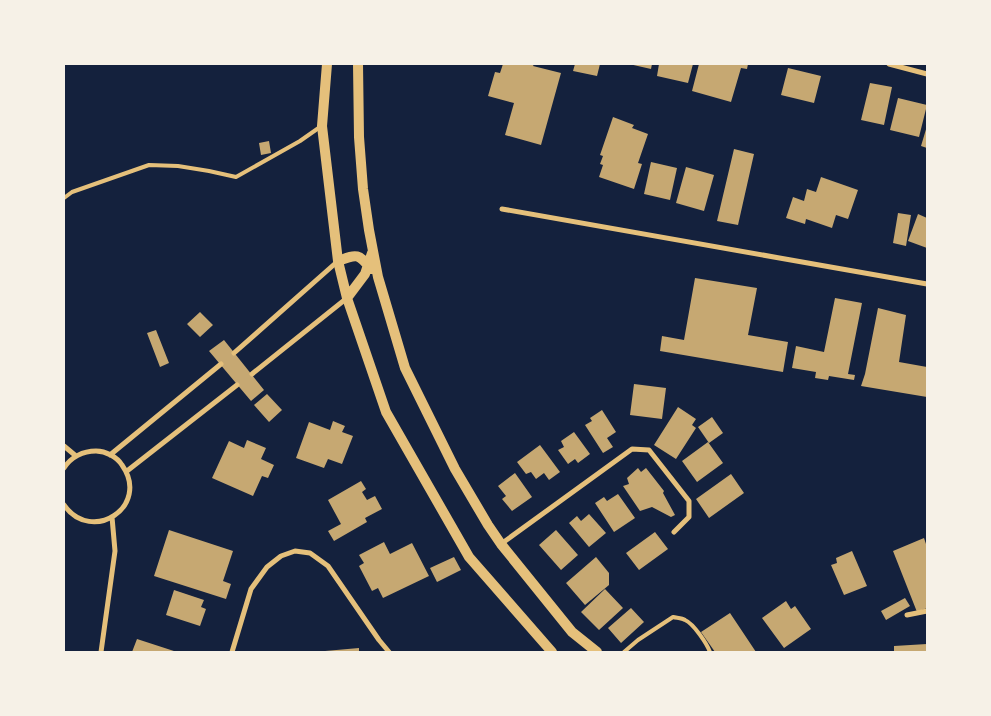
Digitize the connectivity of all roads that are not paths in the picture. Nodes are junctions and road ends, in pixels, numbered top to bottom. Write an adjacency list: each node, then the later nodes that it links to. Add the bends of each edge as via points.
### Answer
1 (327, 64): 5 (main road)
2 (358, 64): 8 (main road, via 359,137)
3 (889, 64): 4 (street)
4 (927, 74)
5 (322, 126): 6 (lane, via 236,177 178,166 149,165 72,192); 9 (main road)
6 (64, 198)
7 (502, 208): 12 (street)
8 (372, 251): 10 (main road); 11 (main road)
9 (338, 261): 10 (main road, via 358,256); 13 (main road); 14 (street)
10 (368, 265): 11 (main road); 13 (main road)
11 (378, 278): 26 (main road, via 405,368 455,469)
12 (927, 284)
13 (347, 298): 16 (street); 32 (main road, via 386,412 469,557)
14 (234, 353)
15 (220, 364): 19 (street)
16 (252, 374)
17 (238, 386): 22 (street)
18 (64, 446): 20 (street)
19 (110, 455): 20 (street, via 99,451); 22 (street)
20 (76, 456): 21 (street)
21 (64, 468)
22 (127, 471): 24 (street, via 129,494 125,505)
23 (64, 505): 24 (street, via 73,516 84,521 95,522)
24 (112, 517): 29 (street, via 114,551)
25 (674, 532): 26 (street, via 689,517 689,501 649,450 632,449)
26 (502, 544): 33 (main road, via 572,632)
27 (927, 611): 28 (street)
28 (907, 615)
29 (101, 652)
30 (232, 652): 31 (street, via 250,589 267,567 281,556 295,551 310,553 328,566)
31 (389, 652)
32 (552, 652)
33 (597, 652)
34 (624, 652): 35 (lane, via 673,617 686,620 698,631)
35 (710, 652)

